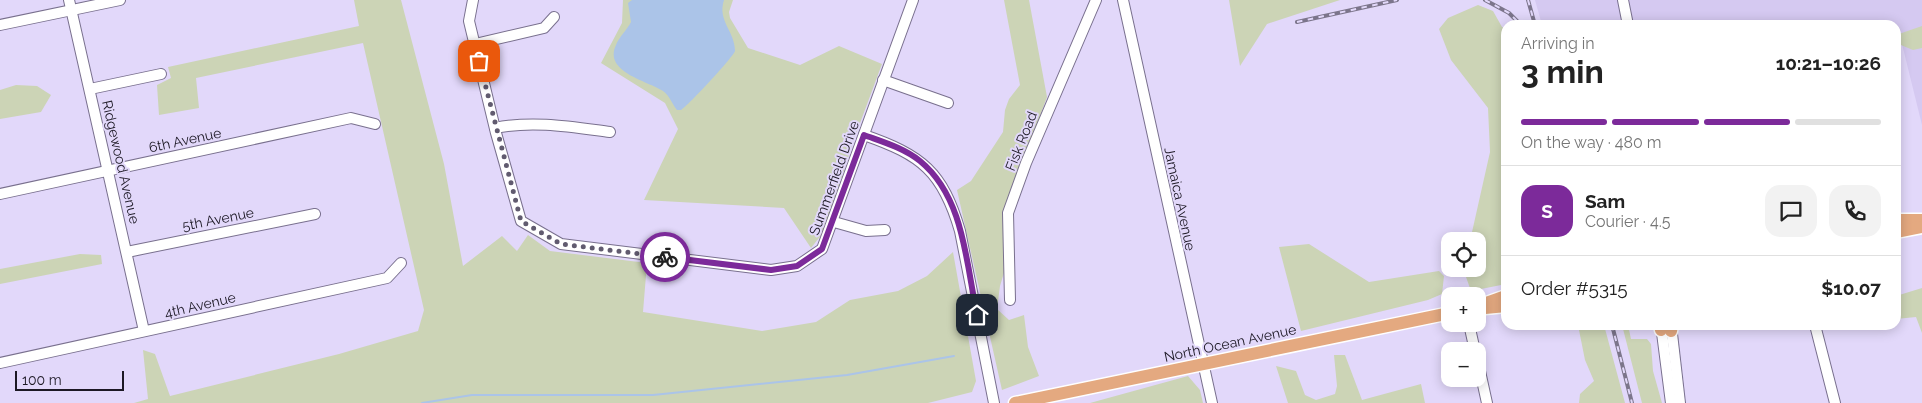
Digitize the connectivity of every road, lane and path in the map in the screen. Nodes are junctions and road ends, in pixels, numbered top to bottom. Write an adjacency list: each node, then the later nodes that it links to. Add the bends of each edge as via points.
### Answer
1 (120, 0): 7 (street)
2 (473, 0): 11 (street, Summerfield Drive, via 469,21)
3 (913, 0): 13 (street, Summerfield Drive)
4 (1096, 0): 32 (street, Fisk Road, via 1008,213)
5 (1123, 0): 42 (street, Jamaica Avenue)
6 (1623, 0): 9 (street)
7 (70, 5): 10 (street); 14 (street, Ridgewood Avenue)
8 (554, 16): 11 (street, via 544,28)
9 (1627, 20)
10 (0, 25)
11 (475, 44): 17 (street, Summerfield Drive)
12 (161, 74): 14 (street)
13 (884, 80): 15 (street); 19 (street, Summerfield Drive)
14 (90, 89): 20 (street, Ridgewood Avenue)
15 (948, 103)
16 (375, 124): 20 (street, 6th Avenue, via 351,118)
17 (495, 128): 18 (street, via 534,124); 25 (street, Summerfield Drive, via 521,221 561,244 771,270 797,266 822,249)
18 (610, 132)
19 (864, 135): 25 (street, Summerfield Drive); 44 (street, via 896,146 920,161 944,187 960,232)
20 (109, 170): 21 (street, 6th Avenue); 29 (street, Ridgewood Avenue)
21 (0, 194)
22 (315, 214): 29 (street, 5th Avenue)
23 (1901, 220): 24 (main road)
24 (1922, 220)
25 (834, 222): 27 (street, via 866,231)
26 (1922, 227): 28 (main road)
27 (885, 230)
28 (1901, 231)
29 (127, 252): 40 (street, Ridgewood Avenue)
30 (401, 263): 40 (street, 4th Avenue, via 386,278)
31 (1501, 298): 33 (main road)
32 (1010, 300)
33 (1486, 304)
34 (1501, 306): 35 (main road)
35 (1486, 307)
36 (1441, 315): 42 (main road, North Ocean Avenue)
37 (1666, 330): 48 (street)
38 (1667, 330): 49 (street)
39 (1816, 330): 50 (street)
40 (144, 331): 41 (street, 4th Avenue)
41 (0, 363)
42 (1203, 364): 45 (main road, North Ocean Avenue); 46 (street, Jamaica Avenue)
43 (1483, 387): 47 (street)
44 (994, 403)
45 (1016, 403)
46 (1212, 403)
47 (1487, 403)
48 (1672, 403)
49 (1680, 403)
50 (1835, 403)

